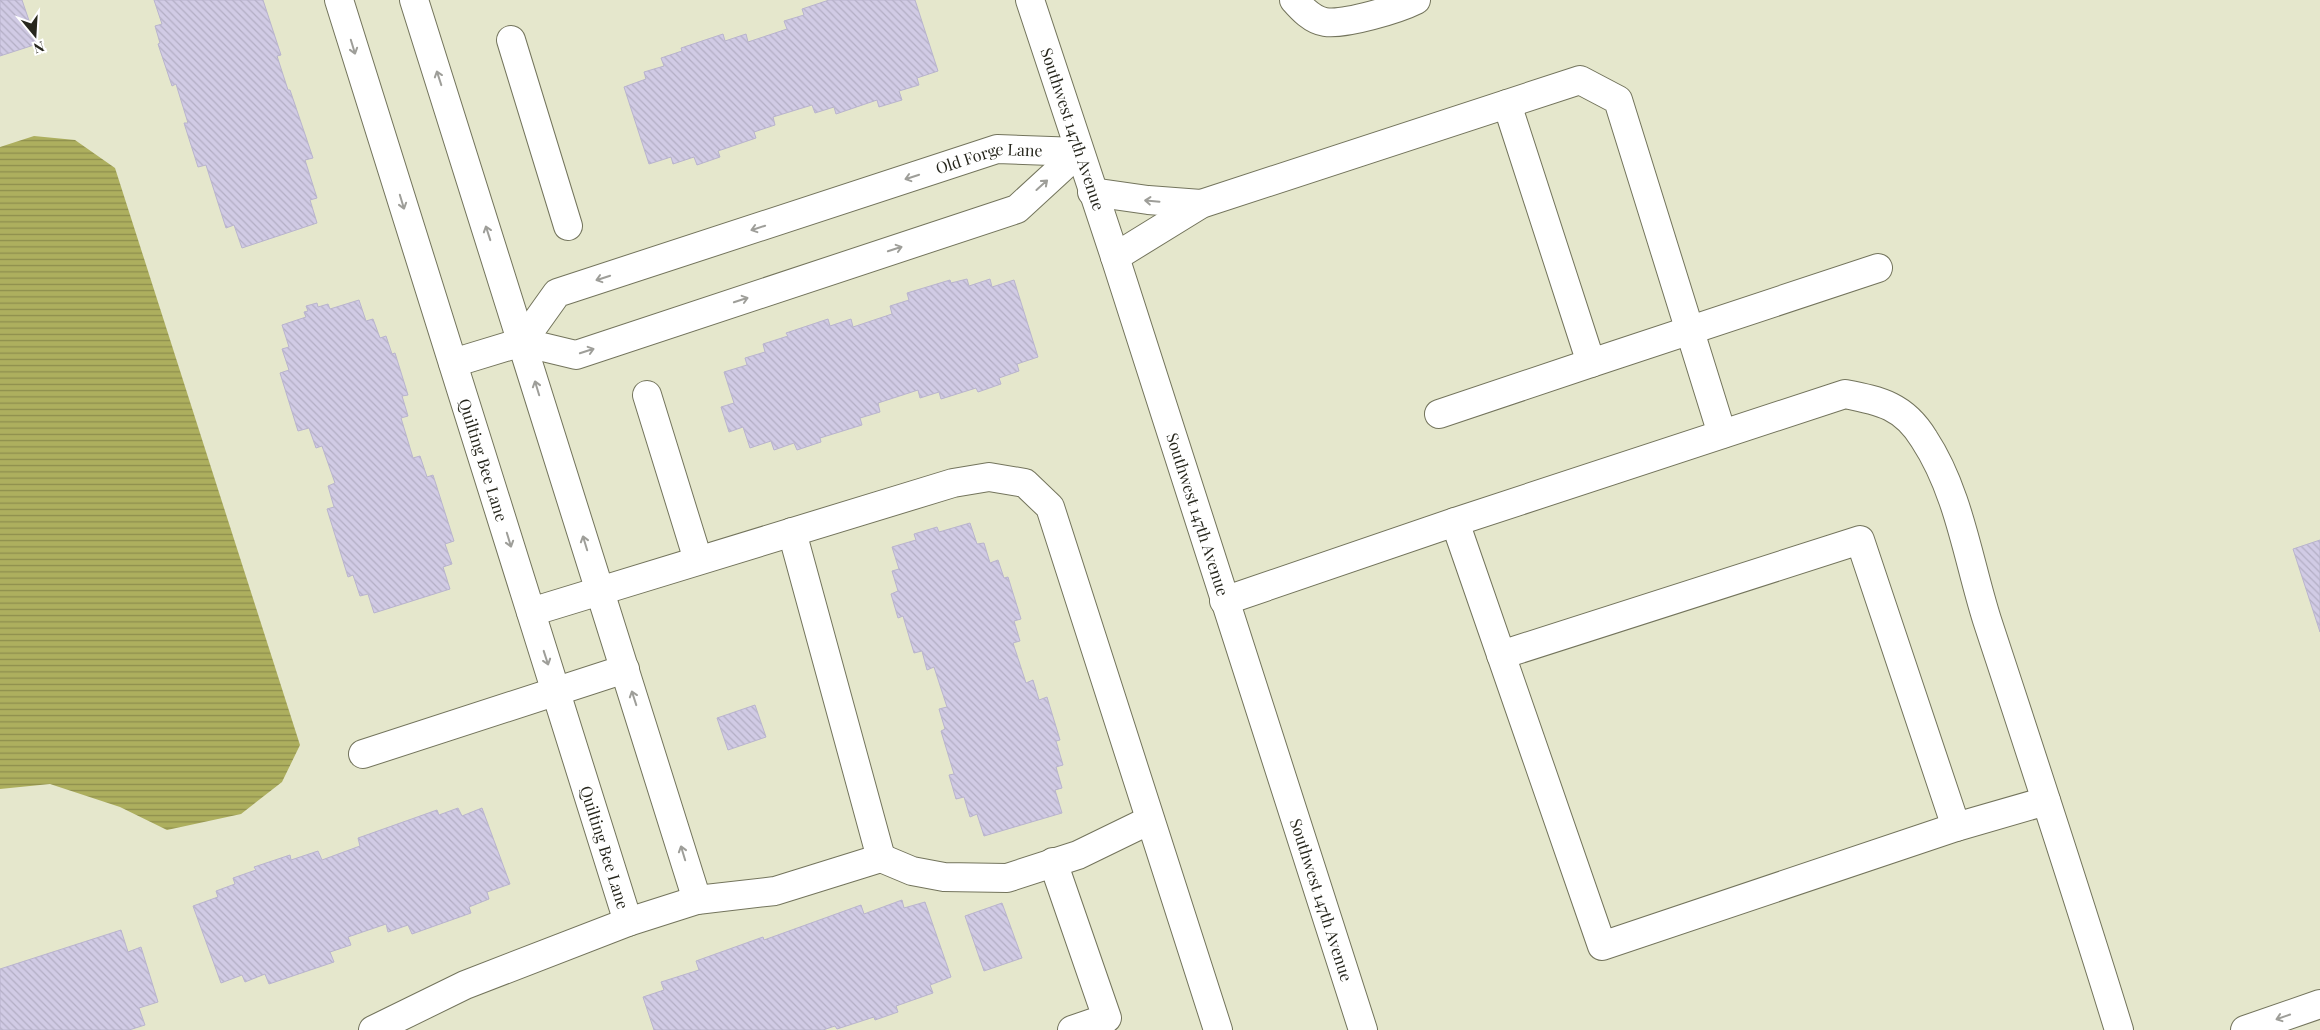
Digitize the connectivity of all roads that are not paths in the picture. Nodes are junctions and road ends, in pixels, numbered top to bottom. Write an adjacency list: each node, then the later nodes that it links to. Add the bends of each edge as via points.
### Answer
1 (338, 0): 16 (street, Quilting Bee Lane, one-way to 16)
2 (414, 0): 15 (street, one-way to 2)
3 (1030, 0): 8 (street, Southwest 147th Avenue)
4 (1294, 0): 5 (street, via 1305,12 1325,22 1360,19)
5 (1416, 0)
6 (510, 40): 11 (street)
7 (1507, 104): 10 (street); 14 (street, via 1580,80 1618,100); 17 (street)
8 (1079, 152): 9 (street, Southwest 147th Avenue); 15 (street, Old Forge Lane, one-way to 8, via 576,354 1017,208); 15 (street, Old Forge Lane, one-way to 15, via 997,149 557,293)
9 (1092, 192): 10 (street, one-way to 9); 12 (street, Southwest 147th Avenue)
10 (1201, 204): 12 (street)
11 (568, 226)
12 (1116, 257): 25 (street, Southwest 147th Avenue)
13 (1878, 268): 14 (street)
14 (1689, 332): 17 (street); 20 (street)
15 (522, 342): 16 (street, Old Forge Lane); 24 (street, one-way to 15)
16 (453, 363): 26 (street, Quilting Bee Lane, one-way to 26)
17 (1591, 363): 19 (street)
18 (646, 395): 23 (street)
19 (1439, 414)
20 (1722, 434): 21 (street); 31 (street, via 1845,394 1879,401 1906,416 1924,438 1945,475)
21 (1455, 522): 25 (street); 27 (street)
22 (792, 532): 23 (street); 32 (street, via 954,483 989,476 1026,483 1050,506); 34 (street)
23 (698, 560): 24 (street)
24 (600, 589): 26 (street); 28 (street)
25 (1224, 601): 42 (street, Southwest 147th Avenue)
26 (531, 612): 29 (street, Quilting Bee Lane, one-way to 29)
27 (1501, 655): 33 (street, via 1860,540); 33 (street, via 1602,946)
28 (625, 669): 29 (street); 36 (street, one-way to 28)
29 (556, 692): 30 (street); 37 (street, Quilting Bee Lane)
30 (363, 754)
31 (2046, 801): 33 (street); 43 (street)
32 (1150, 820): 35 (street, via 1078,854); 41 (street)
33 (1956, 827)
34 (881, 858): 35 (street, via 912,870 944,877 1007,878); 36 (street, via 775,891)
35 (1053, 862): 40 (street, via 1106,1018)
36 (697, 900): 37 (street)
37 (628, 922): 39 (street, via 465,985)
38 (2320, 1004): 44 (street, one-way to 44)
39 (374, 1030)
40 (1072, 1030)
41 (1218, 1030)
42 (1363, 1030)
43 (2119, 1030)
44 (2245, 1030)

